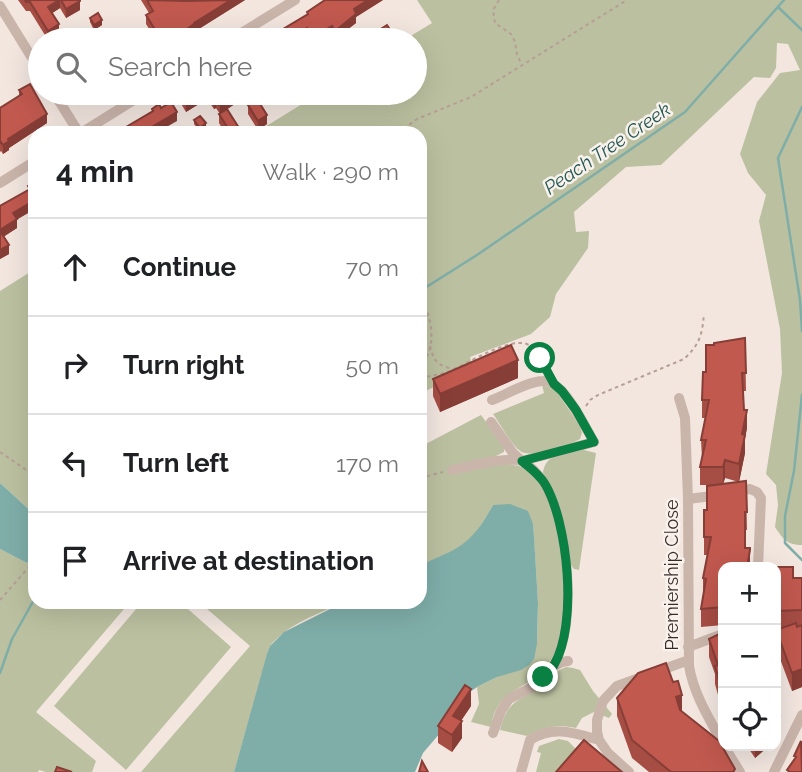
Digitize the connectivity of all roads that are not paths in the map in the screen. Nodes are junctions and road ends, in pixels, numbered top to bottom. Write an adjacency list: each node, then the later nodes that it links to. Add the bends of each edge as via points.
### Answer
1 (295, 0): 3 (street)
2 (0, 6): 4 (street)
3 (250, 28)
4 (28, 52)
5 (62, 105): 7 (street)
6 (126, 105): 8 (street)
7 (75, 126)
8 (91, 126)
9 (28, 165): 10 (street)
10 (0, 183)
11 (679, 398): 16 (street, Premiership Close, via 685,418)
12 (492, 400): 14 (street, via 531,384 554,384 594,442)
13 (491, 422): 14 (street)
14 (522, 461): 15 (street); 18 (street, via 545,484 561,529 567,575)
15 (452, 470)
16 (688, 499): 17 (street, via 750,489 757,492 761,498); 21 (street, Premiership Close)
17 (758, 562)
18 (565, 629): 20 (street); 24 (street)
19 (718, 636): 21 (street)
20 (569, 641)
21 (688, 647): 22 (street, Premiership Close)
22 (689, 660): 27 (street, Premiership Close, via 695,692); 28 (street, via 617,686 603,701)
23 (568, 661): 24 (street)
24 (554, 666): 26 (street, via 532,687 509,699)
25 (802, 715): 33 (street)
26 (493, 733)
27 (718, 735)
28 (598, 736): 30 (street, via 566,731 537,736 530,740); 31 (street, via 608,753)
29 (728, 751): 32 (street, Premiership Close)
30 (521, 772)
31 (629, 772)
32 (740, 772)
33 (774, 772)

